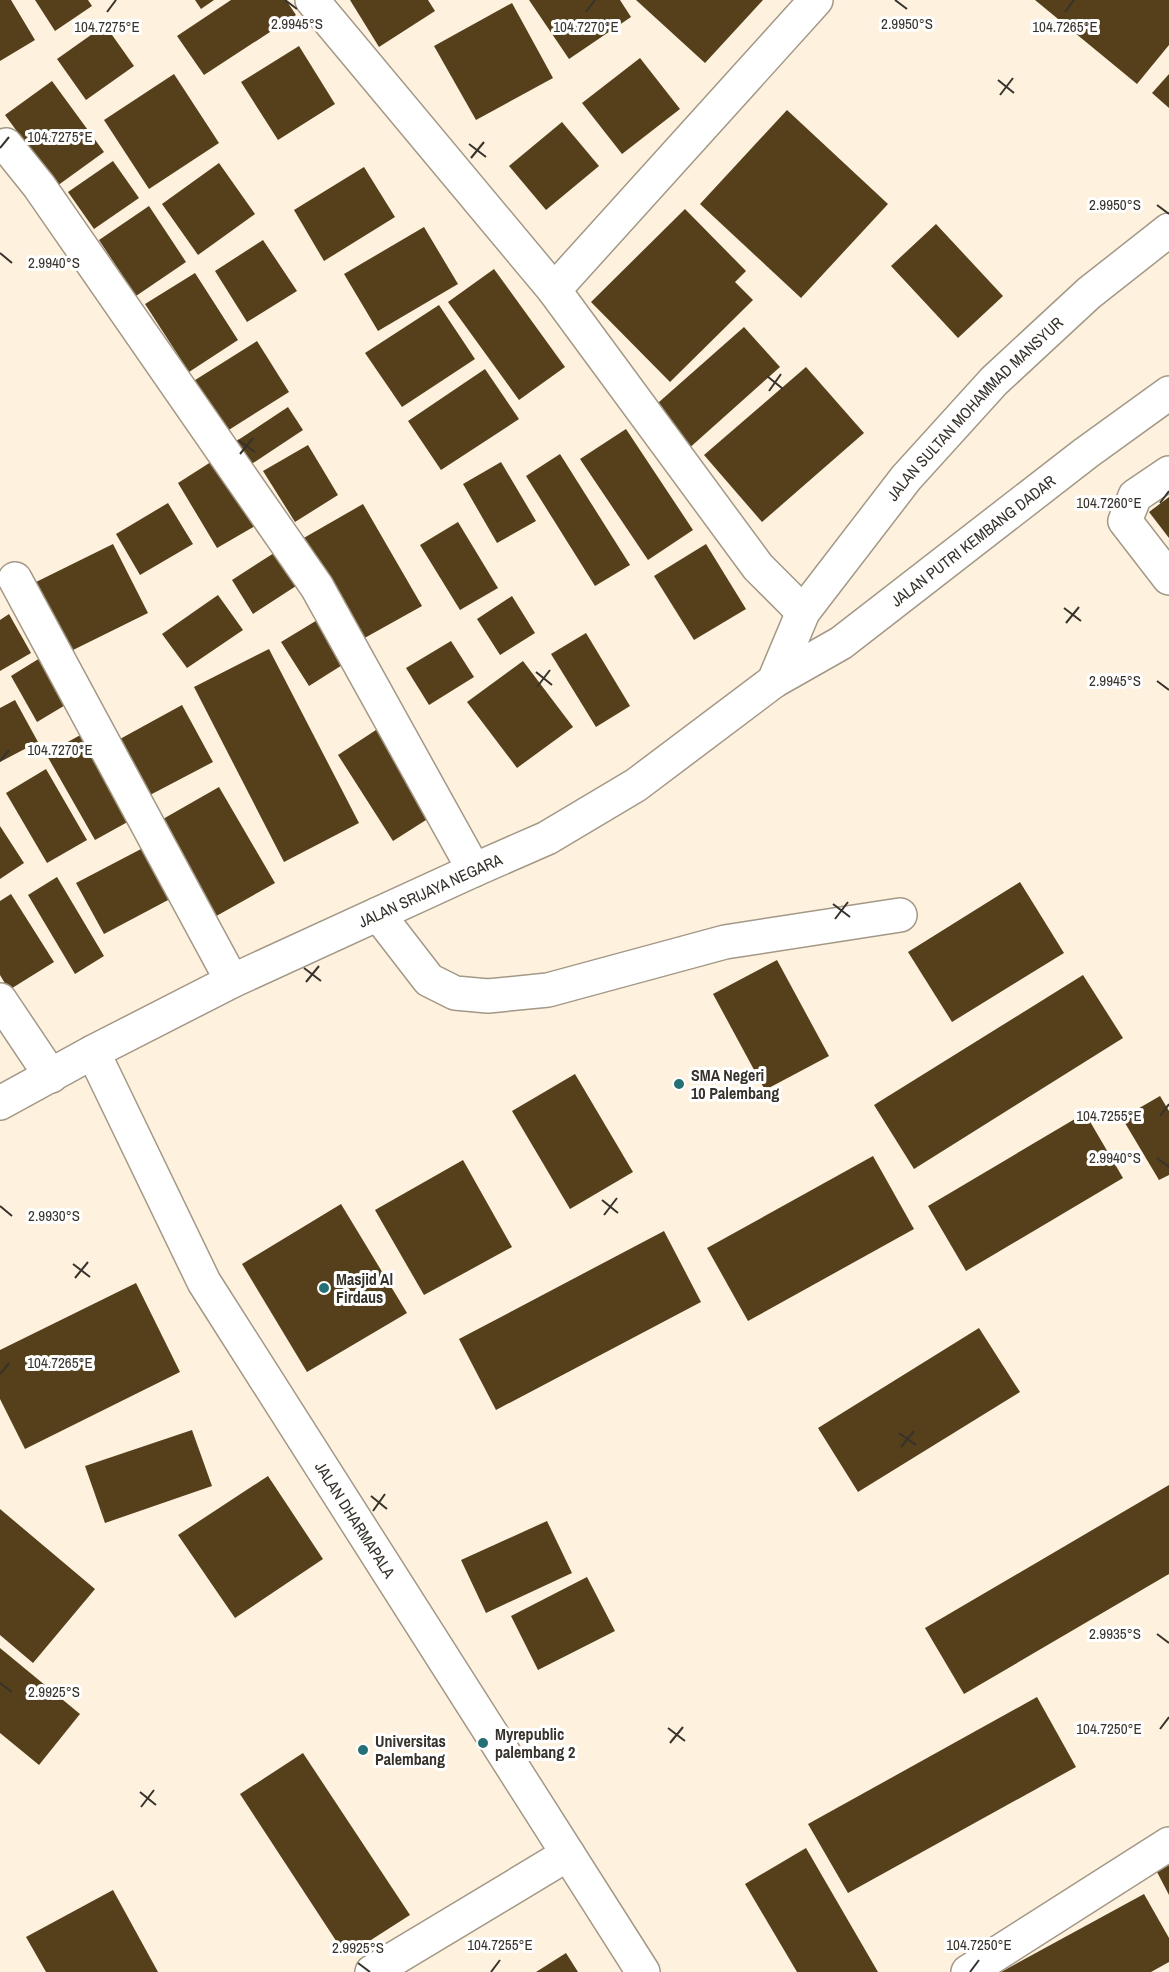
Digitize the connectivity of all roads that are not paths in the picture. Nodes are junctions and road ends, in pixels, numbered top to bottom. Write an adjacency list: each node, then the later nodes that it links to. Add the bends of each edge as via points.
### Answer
1 (312, 0): 5 (street)
2 (816, 0): 5 (street)
3 (6, 145): 12 (street, via 39,186 317,587)
4 (1169, 230): 10 (street, JALAN SULTAN MOHAMMAD MANSYUR, via 1089,293 994,381 906,478)
5 (554, 290): 10 (street, via 758,567)
6 (1169, 393): 11 (street, JALAN PUTRI KEMBANG DADAR, via 842,643)
7 (1169, 473): 8 (street, via 1135,496 1125,521)
8 (1169, 578)
9 (15, 579): 15 (street)
10 (803, 612): 11 (street)
11 (774, 681): 12 (street, JALAN SRIJAYA NEGARA, via 636,785 547,838)
12 (474, 870): 13 (street, JALAN SRIJAYA NEGARA)
13 (378, 914): 14 (street, via 429,980 455,993 488,996 548,990 725,942); 15 (street, JALAN SRIJAYA NEGARA)
14 (900, 915)
15 (232, 981): 17 (street, JALAN SRIJAYA NEGARA)
16 (0, 1000): 18 (street)
17 (93, 1052): 18 (street, JALAN SRIJAYA NEGARA); 21 (street, JALAN DHARMAPALA, via 204,1282)
18 (51, 1076): 19 (street, JALAN SRIJAYA NEGARA)
19 (0, 1103)
20 (1169, 1844): 24 (street)
21 (568, 1854): 22 (street); 23 (street, JALAN DHARMAPALA)
22 (372, 1972)
23 (643, 1972)
24 (968, 1972)

